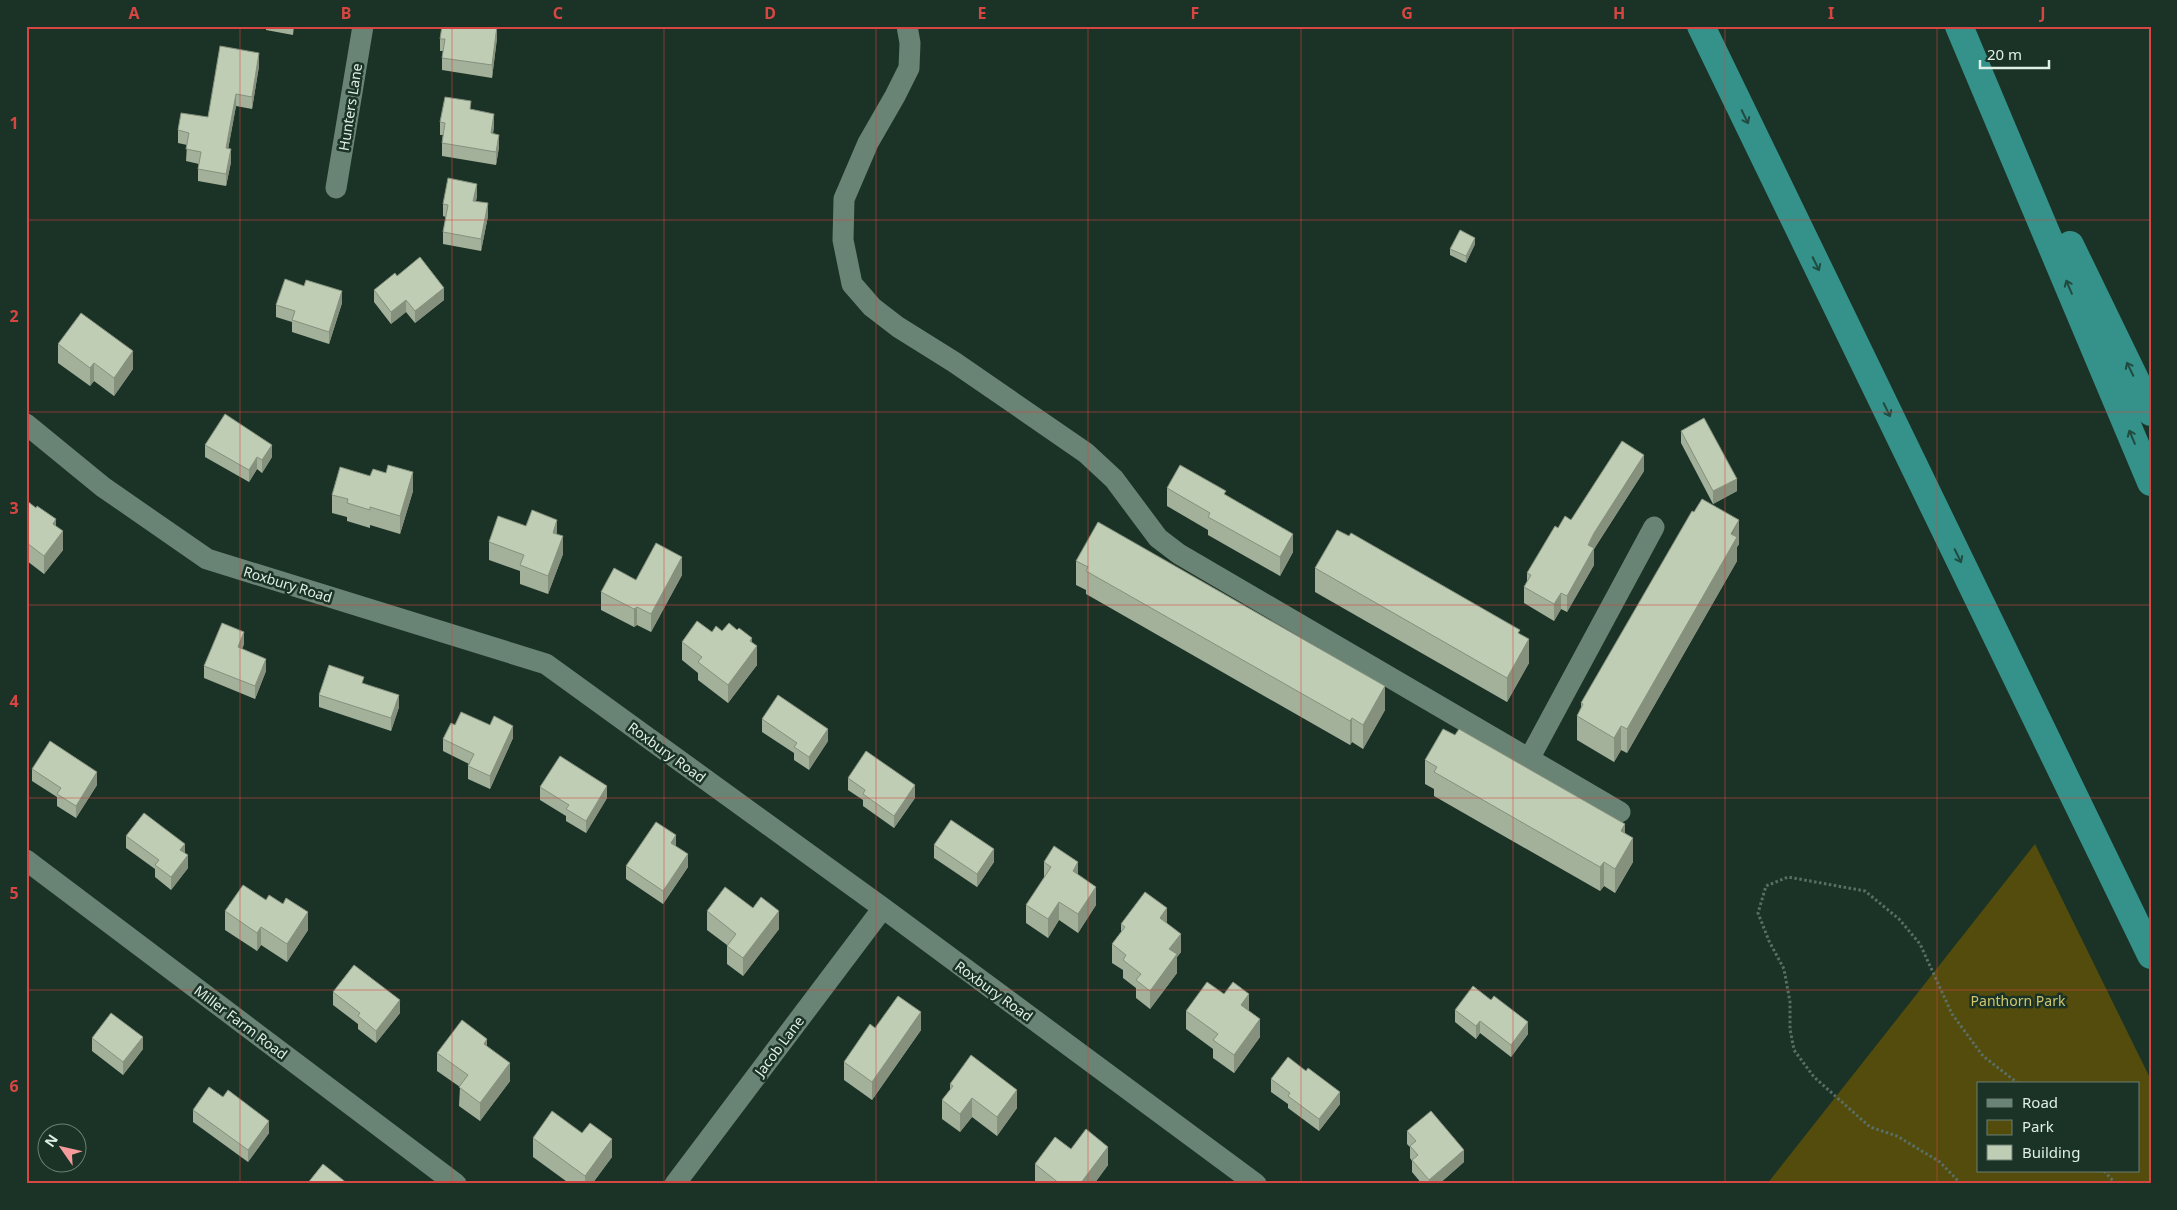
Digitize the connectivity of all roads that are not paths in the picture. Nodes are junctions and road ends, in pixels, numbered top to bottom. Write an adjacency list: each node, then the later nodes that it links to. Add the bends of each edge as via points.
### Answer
1 (363, 26): 8 (street, Hunters Lane)
2 (907, 26): 13 (street, via 909,68 868,143 844,199 843,240 852,284 857,290 872,307 898,327 1086,452 1114,479 1158,538 1179,554)
3 (1696, 26): 7 (highway)
4 (1701, 26): 7 (highway)
5 (1959, 26): 11 (highway, one-way to 5)
6 (1964, 26): 9 (highway, one-way to 6)
7 (1727, 79): 17 (highway, one-way to 17)
8 (336, 188)
9 (2151, 412)
10 (26, 424): 16 (street, Roxbury Road, via 103,487 207,559 546,664)
11 (2151, 482)
12 (1654, 527): 13 (street)
13 (1529, 759): 14 (street)
14 (1620, 812)
15 (26, 860): 18 (street, Miller Farm Road)
16 (883, 908): 19 (street, Jacob Lane); 20 (street, Roxbury Road)
17 (2151, 955)
18 (456, 1184)
19 (674, 1184)
20 (1256, 1184)

